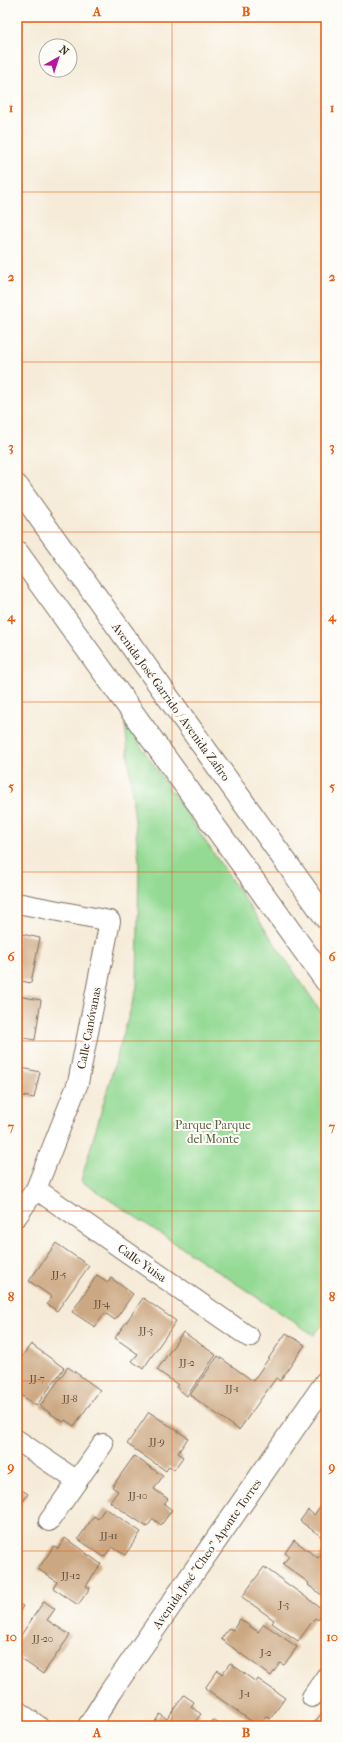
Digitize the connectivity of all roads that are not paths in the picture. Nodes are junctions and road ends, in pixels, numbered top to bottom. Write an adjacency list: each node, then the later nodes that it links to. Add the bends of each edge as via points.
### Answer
1 (17, 486): 4 (main road, Avenida José Garrido / Avenida Zafiro)
2 (17, 552): 5 (main road)
3 (17, 903): 6 (street, Calle Canóvanas, via 110,921 78,1083)
4 (326, 918)
5 (326, 981)
6 (36, 1189): 7 (street, Calle Canóvanas); 8 (street, Calle Yuisa)
7 (17, 1216)
8 (249, 1337)
9 (326, 1382): 18 (main road, Avenida José "Cheo" Aponte Torres)
10 (17, 1440): 12 (street)
11 (103, 1444): 12 (street)
12 (77, 1481): 13 (street)
13 (49, 1520)
14 (326, 1677): 15 (street)
15 (312, 1697)
16 (17, 1711): 17 (street)
17 (38, 1726)
18 (89, 1726)

